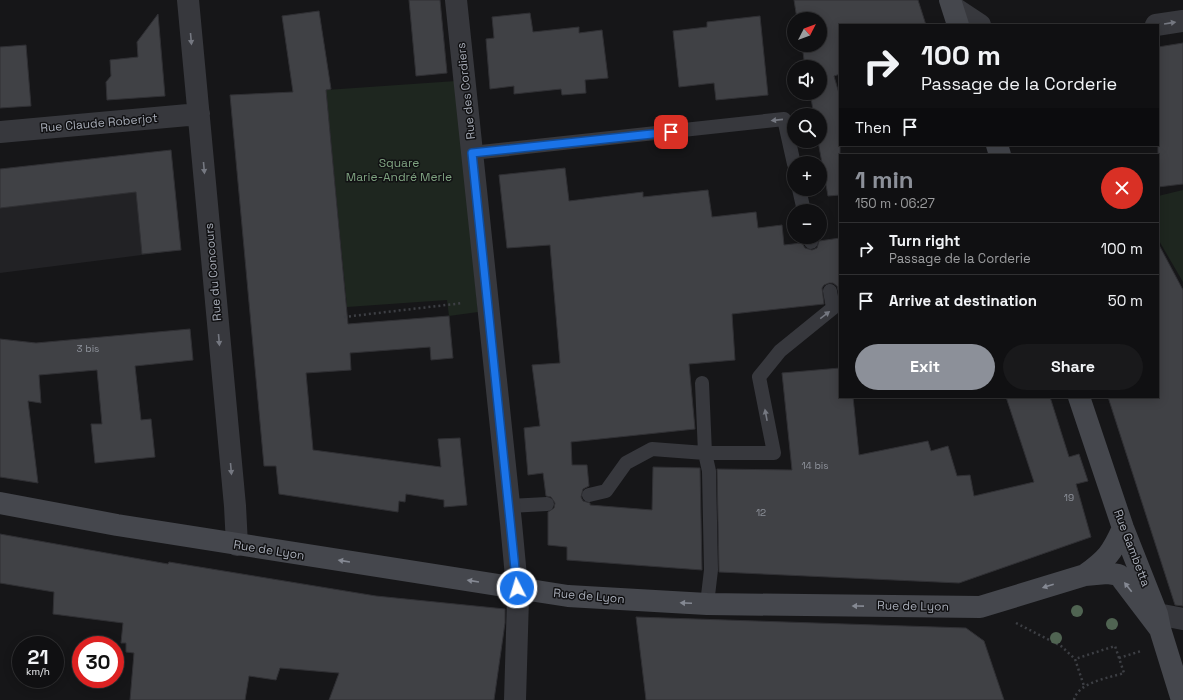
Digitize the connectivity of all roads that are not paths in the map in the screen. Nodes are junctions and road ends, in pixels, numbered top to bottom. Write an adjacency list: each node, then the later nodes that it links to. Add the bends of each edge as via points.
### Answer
1 (188, 0): 7 (street, Rue du Concours, one-way to 7)
2 (456, 0): 9 (street, Rue des Cordiers)
3 (954, 11): 5 (street)
4 (1183, 21): 6 (street, one-way to 4)
5 (978, 24)
6 (1159, 25)
7 (199, 114): 8 (street, Rue Claude Roberjot); 20 (street, Rue du Concours, one-way to 20)
8 (0, 132)
9 (472, 153): 10 (lane, one-way to 9, via 784,119); 18 (street, Rue des Cordiers)
10 (792, 156)
11 (830, 291): 14 (lane, one-way to 11, via 774,454 759,377 780,351 833,308)
12 (702, 383): 14 (lane)
13 (1079, 398): 19 (street, Rue Gambetta)
14 (705, 453): 15 (lane, via 652,449 626,463 606,491); 23 (lane, via 709,471 711,547)
15 (590, 495)
16 (0, 503): 20 (street, Rue de Lyon, via 117,526)
17 (548, 504): 18 (lane)
18 (509, 506): 22 (street, Rue des Cordiers)
19 (1123, 528): 21 (street, Rue de Lyon, via 1103,562); 25 (street, Rue Gambetta)
20 (237, 545): 22 (street, Rue de Lyon, one-way to 20)
21 (1085, 575): 23 (street, Rue de Lyon, one-way to 23, via 980,607); 25 (street, Rue de Lyon, one-way to 21, via 1119,575)
22 (517, 588): 23 (street, Rue de Lyon, one-way to 22, via 568,596); 26 (street, Rue des Cordiers)
23 (707, 604)
24 (1183, 619): 25 (street)
25 (1159, 622): 27 (street, Rue Gambetta)
26 (515, 700)
27 (1182, 700)

